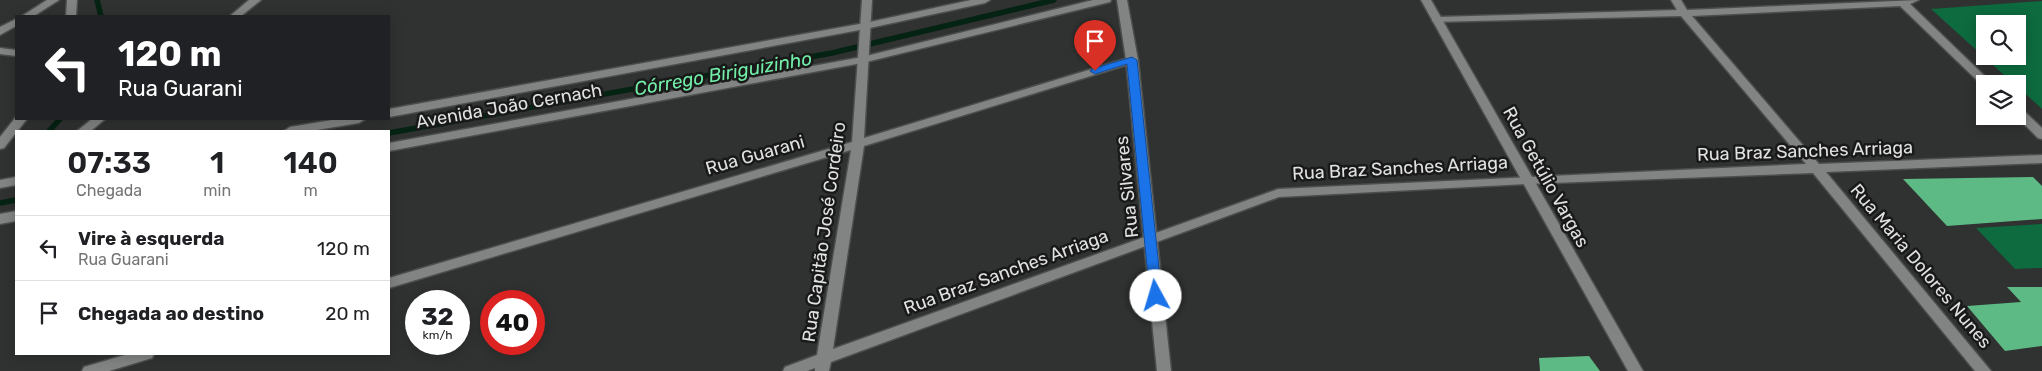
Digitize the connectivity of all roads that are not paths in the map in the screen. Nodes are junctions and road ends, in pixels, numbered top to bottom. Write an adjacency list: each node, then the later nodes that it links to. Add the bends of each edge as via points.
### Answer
1 (54, 0): 13 (street)
2 (72, 0): 14 (street)
3 (256, 0): 15 (street)
4 (867, 0): 19 (street, Rua Capitão José Cordeiro)
5 (985, 0): 19 (street, Avenida João Cernach)
6 (1106, 0): 22 (street, Avenida João Cernach)
7 (1122, 0): 23 (street, Rua Silvares)
8 (1426, 0): 16 (street, Rua Getúlio Vargas)
9 (1676, 0): 12 (street, Rua Maria Dolores Nunes)
10 (1914, 0): 11 (street)
11 (1900, 2): 12 (street); 24 (street)
12 (1684, 13): 16 (street); 37 (street, Rua Maria Dolores Nunes)
13 (29, 15)
14 (71, 15)
15 (236, 15)
16 (1438, 20): 38 (street, Rua Getúlio Vargas)
17 (15, 23): 18 (street)
18 (0, 32)
19 (864, 32): 22 (street, Rua Capitão José Cordeiro); 25 (street, Avenida João Cernach)
20 (0, 51): 21 (street)
21 (15, 53)
22 (863, 57): 33 (street, Rua Capitão José Cordeiro); 35 (street, Avenida João Cernach)
23 (1132, 60): 33 (street, Rua Guarani); 43 (street, Rua Silvares)
24 (1978, 75)
25 (390, 113)
26 (20, 120): 34 (street)
27 (98, 120): 30 (street)
28 (352, 120): 31 (street)
29 (2026, 120): 32 (street)
30 (84, 130)
31 (296, 130)
32 (2042, 135)
33 (858, 144): 44 (street, Rua Guarani); 46 (street, Rua Capitão José Cordeiro)
34 (0, 145)
35 (390, 147)
36 (2042, 159): 37 (street, Rua Braz Sanches Arriaga)
37 (1817, 169): 38 (street, Rua Braz Sanches Arriaga); 51 (street, Rua Maria Dolores Nunes)
38 (1527, 180): 43 (street, Rua Braz Sanches Arriaga, via 1278,193); 50 (street, Rua Getúlio Vargas)
39 (15, 181): 40 (street)
40 (0, 184)
41 (15, 216): 42 (street)
42 (0, 219)
43 (1150, 239): 46 (street, Rua Braz Sanches Arriaga); 49 (street, Rua Silvares)
44 (390, 283)
45 (144, 355): 47 (street)
46 (823, 365): 48 (street, Rua Braz Sanches Arriaga)
47 (89, 371)
48 (790, 371)
49 (1164, 371)
50 (1636, 371)
51 (1984, 371)

